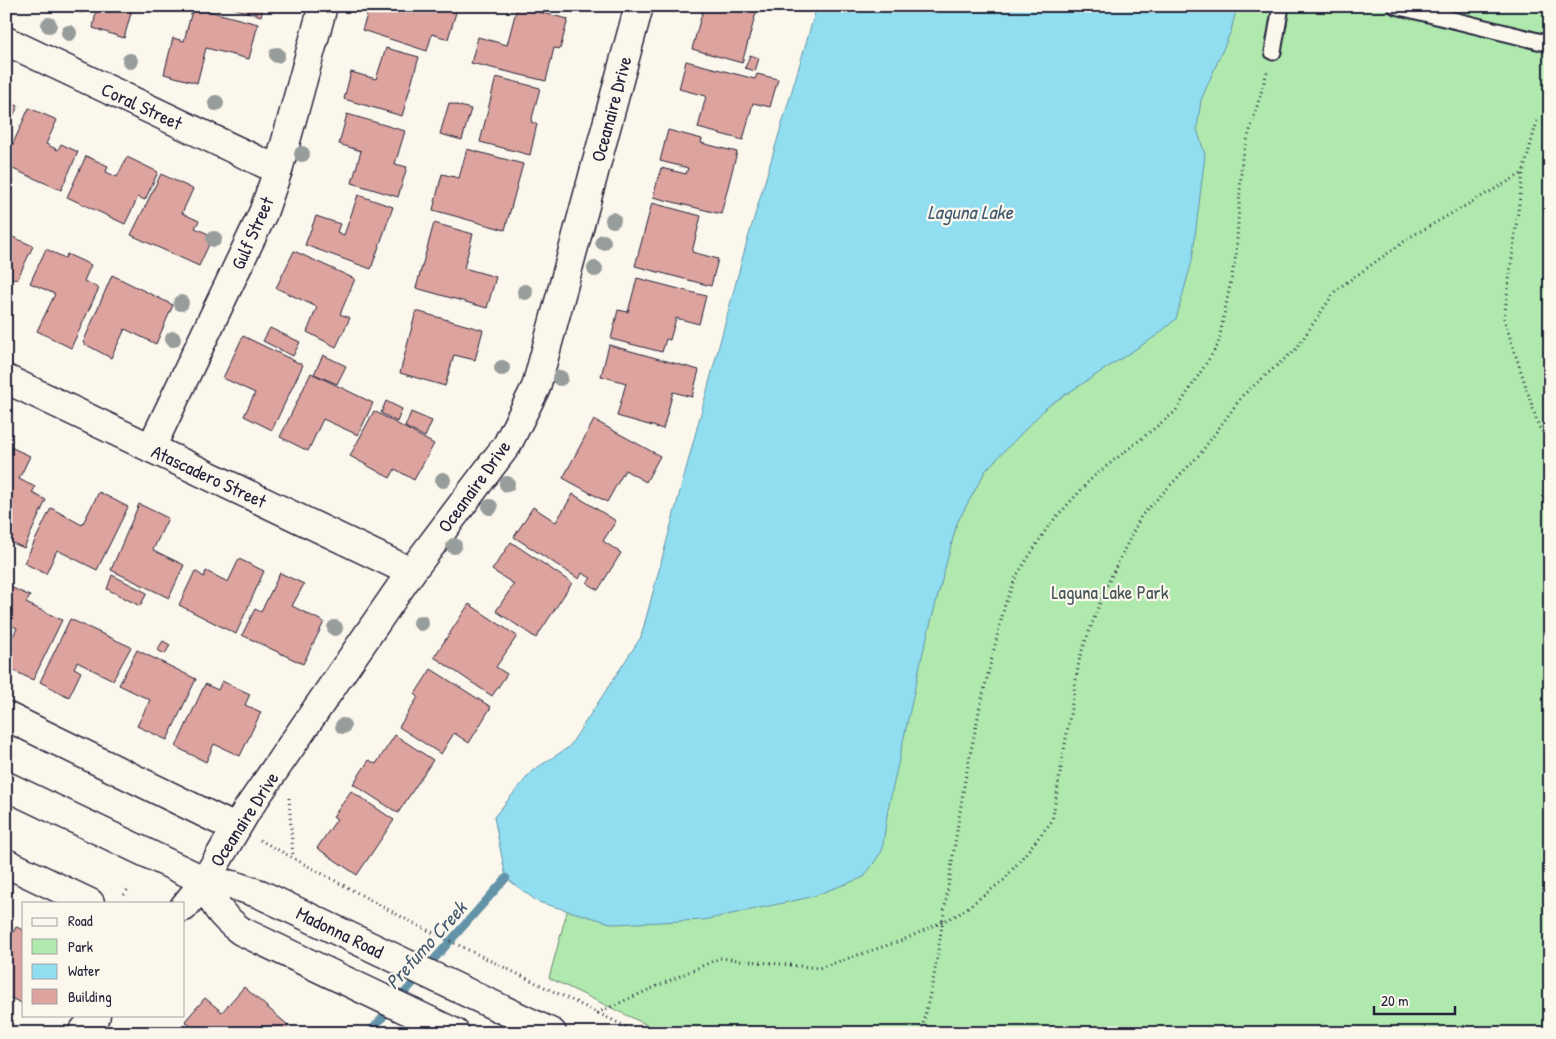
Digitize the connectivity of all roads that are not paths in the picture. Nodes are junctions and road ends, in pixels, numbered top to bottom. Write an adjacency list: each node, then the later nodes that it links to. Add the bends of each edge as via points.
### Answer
1 (323, 6): 8 (street, Gulf Street)
2 (639, 6): 11 (street, Oceanaire Drive, via 536,387 507,445)
3 (1281, 6): 7 (lane)
4 (1396, 6): 6 (lane)
5 (6, 41): 8 (street, Coral Street)
6 (1550, 44)
7 (1273, 52)
8 (278, 170): 10 (street, Gulf Street, via 263,213)
9 (6, 379): 10 (street, Atascadero Street)
10 (151, 448): 11 (street, Atascadero Street)
11 (411, 572): 14 (street, Oceanaire Drive)
12 (6, 716): 14 (street)
13 (6, 786): 16 (street, Madonna Road)
14 (235, 828): 16 (street, Oceanaire Drive)
15 (6, 863): 17 (street)
16 (205, 881): 18 (street, Oceanaire Drive); 20 (street, via 218,911 241,931); 22 (street, Madonna Road, via 246,888)
17 (88, 902)
18 (185, 906)
19 (95, 1016): 21 (street)
20 (444, 1028)
21 (82, 1033)
22 (552, 1033)

